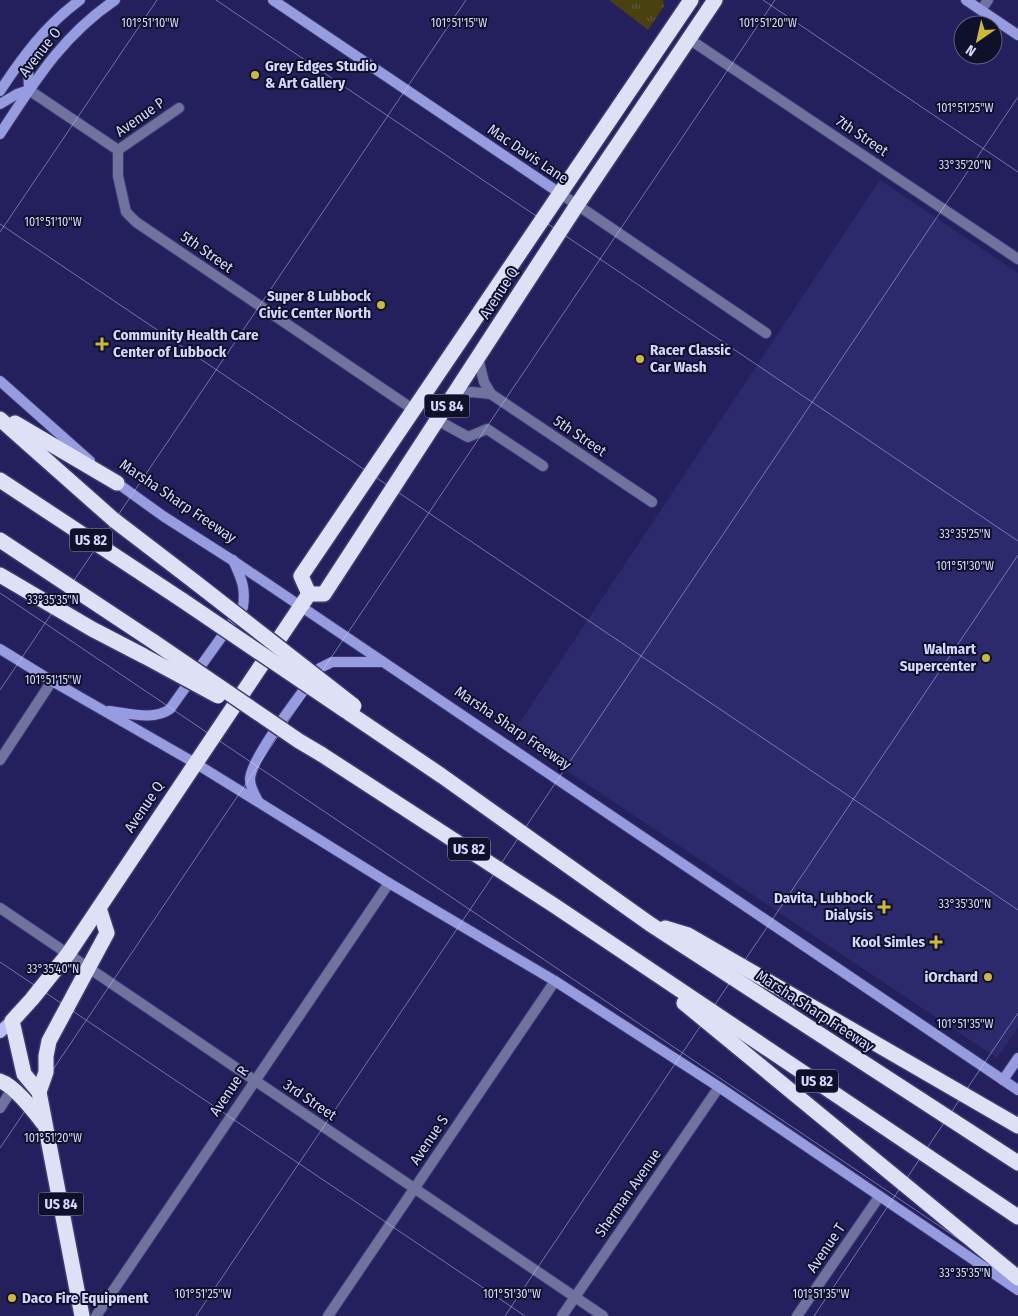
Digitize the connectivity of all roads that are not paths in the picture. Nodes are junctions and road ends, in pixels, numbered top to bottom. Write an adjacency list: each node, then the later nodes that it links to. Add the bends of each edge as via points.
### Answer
1 (80, 0): 10 (main road, Avenue O)
2 (115, 0): 12 (main road, Avenue O, via 64,43)
3 (273, 0): 18 (main road, Mac Davis Lane)
4 (691, 0): 18 (highway, Avenue Q / US 84)
5 (715, 0): 11 (highway, Avenue Q / US 84)
6 (966, 0): 8 (main road)
7 (988, 0): 8 (street)
8 (981, 10): 9 (main road)
9 (1018, 35)
10 (38, 38): 12 (main road, via 28,66); 13 (main road, Avenue O)
11 (689, 39): 19 (highway, Avenue Q / US 84); 20 (street, 7th Street)
12 (29, 90): 14 (main road); 16 (main road, Avenue O); 17 (street)
13 (0, 91)
14 (0, 104)
15 (178, 108): 17 (street, Avenue P)
16 (0, 134)
17 (118, 150): 26 (street, 5th Street, via 118,176 126,212 136,222)
18 (561, 194): 19 (street, Mac Davis Lane); 26 (highway, Avenue Q / US 84)
19 (577, 205): 21 (street, Mac Davis Lane); 22 (highway, Avenue Q / US 84)
20 (1018, 259)
21 (766, 333)
22 (478, 358): 24 (highway, Avenue Q / US 84); 25 (street, via 484,382)
23 (0, 381): 32 (main road, Marsha Sharp Freeway)
24 (454, 394): 25 (street); 29 (highway, Avenue Q / US 84)
25 (492, 394): 33 (street, 5th Street)
26 (414, 410): 37 (highway, Avenue Q / US 84, via 301,576)
27 (0, 415): 32 (highway)
28 (0, 419): 41 (highway, bridge, via 88,498)
29 (438, 420): 30 (street, via 468,437 487,429); 37 (highway, Avenue Q / US 84, via 324,594)
30 (543, 466)
31 (0, 480): 41 (highway, Marsha Sharp Freeway / US 82, bridge)
32 (117, 483): 35 (main road, Marsha Sharp Freeway)
33 (652, 502)
34 (0, 540): 43 (highway, US 82, bridge)
35 (232, 560): 37 (main road, Marsha Sharp Freeway); 42 (main road, via 245,592 243,606 170,709 155,716)
36 (0, 575): 43 (highway, bridge, via 92,629)
37 (305, 600): 39 (main road, Marsha Sharp Freeway); 45 (highway, Avenue Q)
38 (0, 649): 40 (main road)
39 (384, 662): 46 (main road, via 332,662 320,668 253,768 252,791); 58 (main road, Marsha Sharp Freeway)
40 (52, 681): 42 (main road); 44 (street)
41 (351, 709): 50 (highway, Marsha Sharp Freeway / US 82)
42 (103, 710): 45 (main road)
43 (299, 741): 51 (highway, US 82, bridge)
44 (0, 760)
45 (195, 763): 46 (main road); 49 (highway, Avenue Q)
46 (260, 803): 47 (main road)
47 (389, 883): 54 (main road); 59 (street, Avenue R)
48 (0, 908): 52 (street, 3rd Street)
49 (99, 908): 52 (highway, Avenue Q); 53 (highway, US 84, via 107,934)
50 (650, 924): 65 (highway, via 688,935); 67 (highway, Marsha Sharp Freeway / US 82)
51 (615, 946): 70 (highway, US 82); 71 (highway)
52 (68, 954): 53 (street, 3rd Street); 55 (highway, Avenue Q)
53 (88, 968): 59 (street, 3rd Street); 63 (highway, US 84, via 48,1041 46,1072)
54 (555, 981): 61 (main road); 68 (street, Avenue S)
55 (12, 1021): 56 (main road, Avenue Q); 63 (highway, US 84, via 24,1074)
56 (0, 1032)
57 (1018, 1058): 58 (main road)
58 (1003, 1080): 62 (main road, Marsha Sharp Freeway)
59 (254, 1081): 68 (street, 3rd Street); 75 (street, Avenue R)
60 (6, 1085): 64 (street); 66 (highway, via 32,1108)
61 (720, 1087): 69 (main road); 73 (street, Sherman Avenue)
62 (1018, 1090)
63 (39, 1092): 66 (highway, US 84)
64 (0, 1108)
65 (1018, 1126)
66 (46, 1127): 74 (highway, US 84)
67 (1018, 1163)
68 (414, 1188): 73 (street, 3rd Street); 76 (street, Avenue S)
69 (879, 1197): 72 (main road); 79 (street, Avenue T)
70 (1018, 1217)
71 (1018, 1278)
72 (1018, 1290)
73 (575, 1297): 77 (street, Sherman Avenue); 78 (street, 3rd Street)
74 (82, 1316)
75 (96, 1316)
76 (328, 1316)
77 (562, 1316)
78 (603, 1316)
79 (797, 1316)

